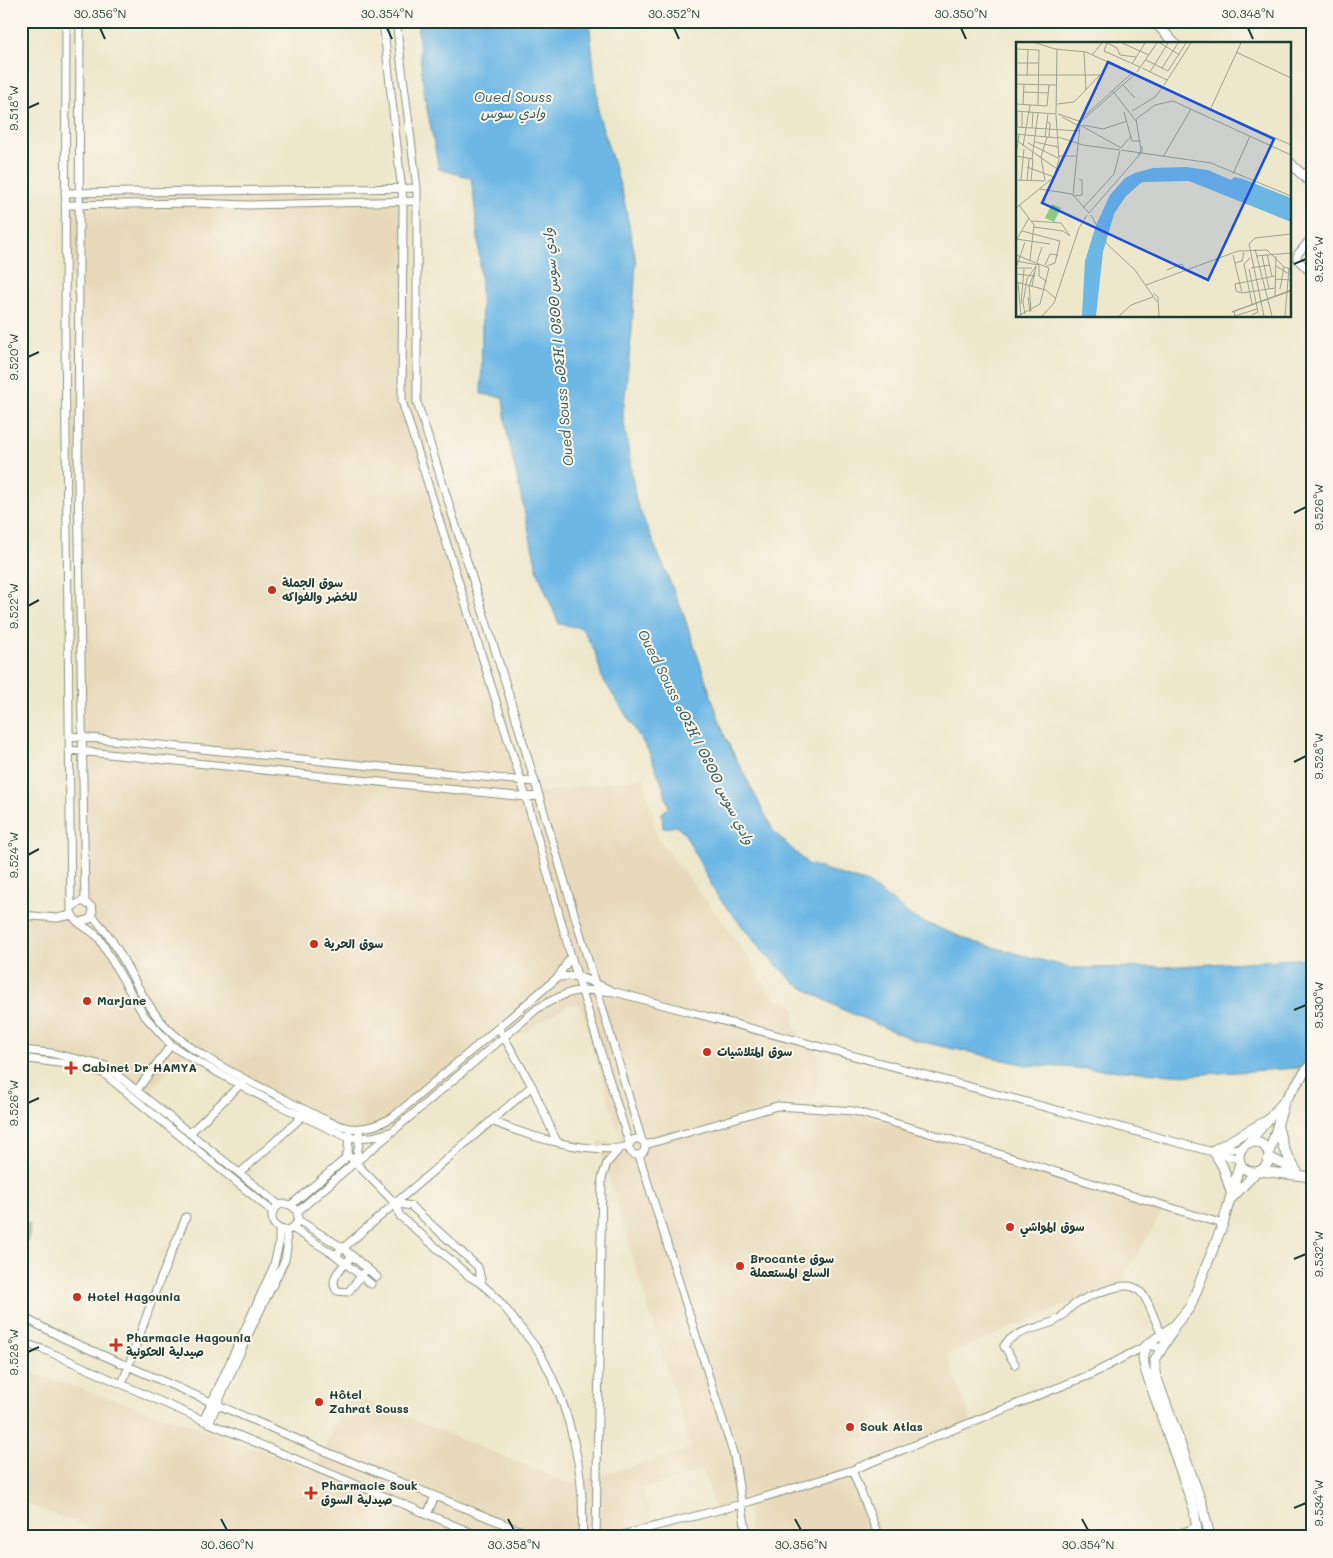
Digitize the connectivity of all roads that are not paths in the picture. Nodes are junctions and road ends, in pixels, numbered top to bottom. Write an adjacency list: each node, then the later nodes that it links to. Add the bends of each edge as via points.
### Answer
1 (66, 21): 14 (street)
2 (80, 21): 13 (street)
3 (383, 21): 11 (street)
4 (396, 21): 12 (street)
5 (1154, 21): 6 (street)
6 (1173, 42)
7 (1290, 163): 9 (street)
8 (1312, 167): 9 (street)
9 (1303, 176): 10 (street)
10 (1312, 184)
11 (402, 188): 12 (street); 13 (street); 15 (street)
12 (417, 188): 16 (street)
13 (78, 192): 14 (street); 18 (street)
14 (65, 193): 17 (street)
15 (403, 201): 16 (street); 18 (street); 29 (street, via 402,401)
16 (417, 201): 30 (street, via 417,402)
17 (65, 205): 18 (street); 21 (street)
18 (78, 205): 22 (street)
19 (1312, 237): 20 (street, via 1296,255)
20 (1312, 274)
21 (69, 736): 22 (street); 23 (street)
22 (82, 738): 24 (street); 25 (street)
23 (69, 750): 24 (street); 34 (street)
24 (82, 751): 27 (street); 33 (street)
25 (238, 754): 26 (street); 27 (street)
26 (248, 754): 28 (street); 29 (street)
27 (238, 767): 28 (street)
28 (247, 768): 32 (street)
29 (521, 781): 30 (street); 32 (street)
30 (535, 782): 31 (street)
31 (539, 796): 32 (street); 42 (street)
32 (526, 797): 39 (street)
33 (85, 901): 34 (street, via 76,902); 37 (street, via 92,906)
34 (72, 907): 36 (street)
35 (21, 915): 36 (street, via 57,918)
36 (72, 915): 38 (street)
37 (92, 916): 38 (street, via 88,921); 52 (street, via 103,926 160,1020 184,1042)
38 (80, 922): 48 (street, via 99,938 143,1014)
39 (571, 956): 40 (street); 41 (street)
40 (577, 976): 41 (street); 42 (street); 43 (street)
41 (558, 977): 46 (street)
42 (593, 981): 44 (street); 45 (street)
43 (582, 989): 44 (street); 47 (street, via 565,992 538,1008); 70 (street)
44 (595, 991): 45 (street); 69 (street)
45 (615, 992): 73 (street)
46 (498, 1029): 47 (street); 62 (street, via 394,1118)
47 (504, 1036): 54 (street); 64 (street)
48 (171, 1045): 53 (street); 55 (street)
49 (21, 1050): 55 (street, via 101,1064)
50 (21, 1058): 87 (street, via 74,1065 103,1073)
51 (1312, 1062): 56 (street)
52 (245, 1078): 53 (street); 57 (street)
53 (240, 1085): 58 (street); 65 (street)
54 (532, 1086): 60 (street); 68 (street)
55 (137, 1090): 65 (street)
56 (1285, 1100): 59 (street); 63 (street)
57 (308, 1110): 58 (street); 61 (street)
58 (302, 1117): 66 (street); 81 (street)
59 (1269, 1120): 71 (street); 73 (street)
60 (492, 1121): 68 (street); 84 (street)
61 (350, 1128): 62 (street); 66 (street)
62 (359, 1128): 67 (street)
63 (1278, 1128): 76 (street); 79 (street, via 1284,1149)
64 (393, 1131): 67 (street); 78 (street)
65 (191, 1132): 81 (street)
66 (349, 1138): 67 (street); 74 (street)
67 (359, 1139): 78 (street)
68 (557, 1142): 72 (street)
69 (643, 1143): 70 (street, via 635,1139); 75 (street, via 644,1151); 91 (street, via 778,1106 854,1111)
70 (629, 1145): 72 (street); 75 (street, via 631,1153)
71 (1245, 1146): 73 (street); 76 (street, via 1261,1143); 77 (street)
72 (620, 1148): 121 (street, via 607,1163 602,1178)
73 (1212, 1151): 77 (street); 83 (street, via 1223,1166)
74 (347, 1154): 78 (street); 86 (street, via 340,1164)
75 (640, 1155): 114 (street, via 734,1456)
76 (1269, 1155): 79 (street); 80 (street, via 1267,1166)
77 (1240, 1161): 80 (street, via 1248,1170); 83 (street)
78 (355, 1162): 84 (street); 88 (street)
79 (1296, 1170): 82 (street)
80 (1258, 1171): 82 (street); 83 (street)
81 (240, 1173): 85 (street)
82 (1311, 1177)
83 (1231, 1197): 91 (street)
84 (395, 1203): 93 (street); 101 (street, via 400,1216); 101 (street, via 411,1206 478,1268)
85 (279, 1205): 86 (street); 87 (street)
86 (291, 1205): 88 (street)
87 (273, 1212): 92 (street, via 272,1220)
88 (297, 1212): 90 (street)
89 (186, 1217): 108 (street)
90 (298, 1220): 92 (street); 93 (street)
91 (1223, 1224): 103 (street, via 1190,1307)
92 (285, 1229): 94 (street); 110 (street, via 273,1268)
93 (344, 1248): 94 (street); 95 (street)
94 (334, 1255): 96 (street)
95 (352, 1256): 96 (street); 97 (street)
96 (345, 1264): 98 (street); 98 (street, via 334,1279 337,1291 348,1292)
97 (367, 1269): 98 (street); 99 (street)
98 (361, 1277): 100 (street)
99 (377, 1277)
100 (371, 1284)
101 (482, 1284): 120 (street, via 500,1300 541,1354 562,1400 578,1464 583,1507)
102 (21, 1316): 108 (street, via 62,1338)
103 (1164, 1341): 105 (street, via 1147,1345); 106 (street); 107 (street, via 1144,1296 1134,1287 1125,1285 1085,1299 1054,1322 1008,1339 1004,1346)
104 (21, 1342): 109 (street)
105 (1139, 1355): 106 (street); 112 (street); 116 (street)
106 (1155, 1360): 128 (street, via 1155,1374 1202,1504)
107 (1015, 1364)
108 (129, 1366): 109 (street); 110 (street)
109 (122, 1384): 111 (street)
110 (214, 1403): 111 (street); 113 (street)
111 (206, 1422): 115 (street)
112 (852, 1470): 114 (street); 125 (street)
113 (435, 1496): 115 (street); 119 (street)
114 (742, 1504): 117 (street); 124 (street)
115 (427, 1515): 118 (street)
116 (1198, 1527): 126 (street); 127 (street)
117 (644, 1529): 122 (street); 123 (street)
118 (482, 1537)
119 (536, 1537)
120 (582, 1537)
121 (596, 1537)
122 (614, 1537)
123 (647, 1537)
124 (747, 1537)
125 (879, 1537)
126 (1170, 1537)
127 (1198, 1537)
128 (1210, 1537)

